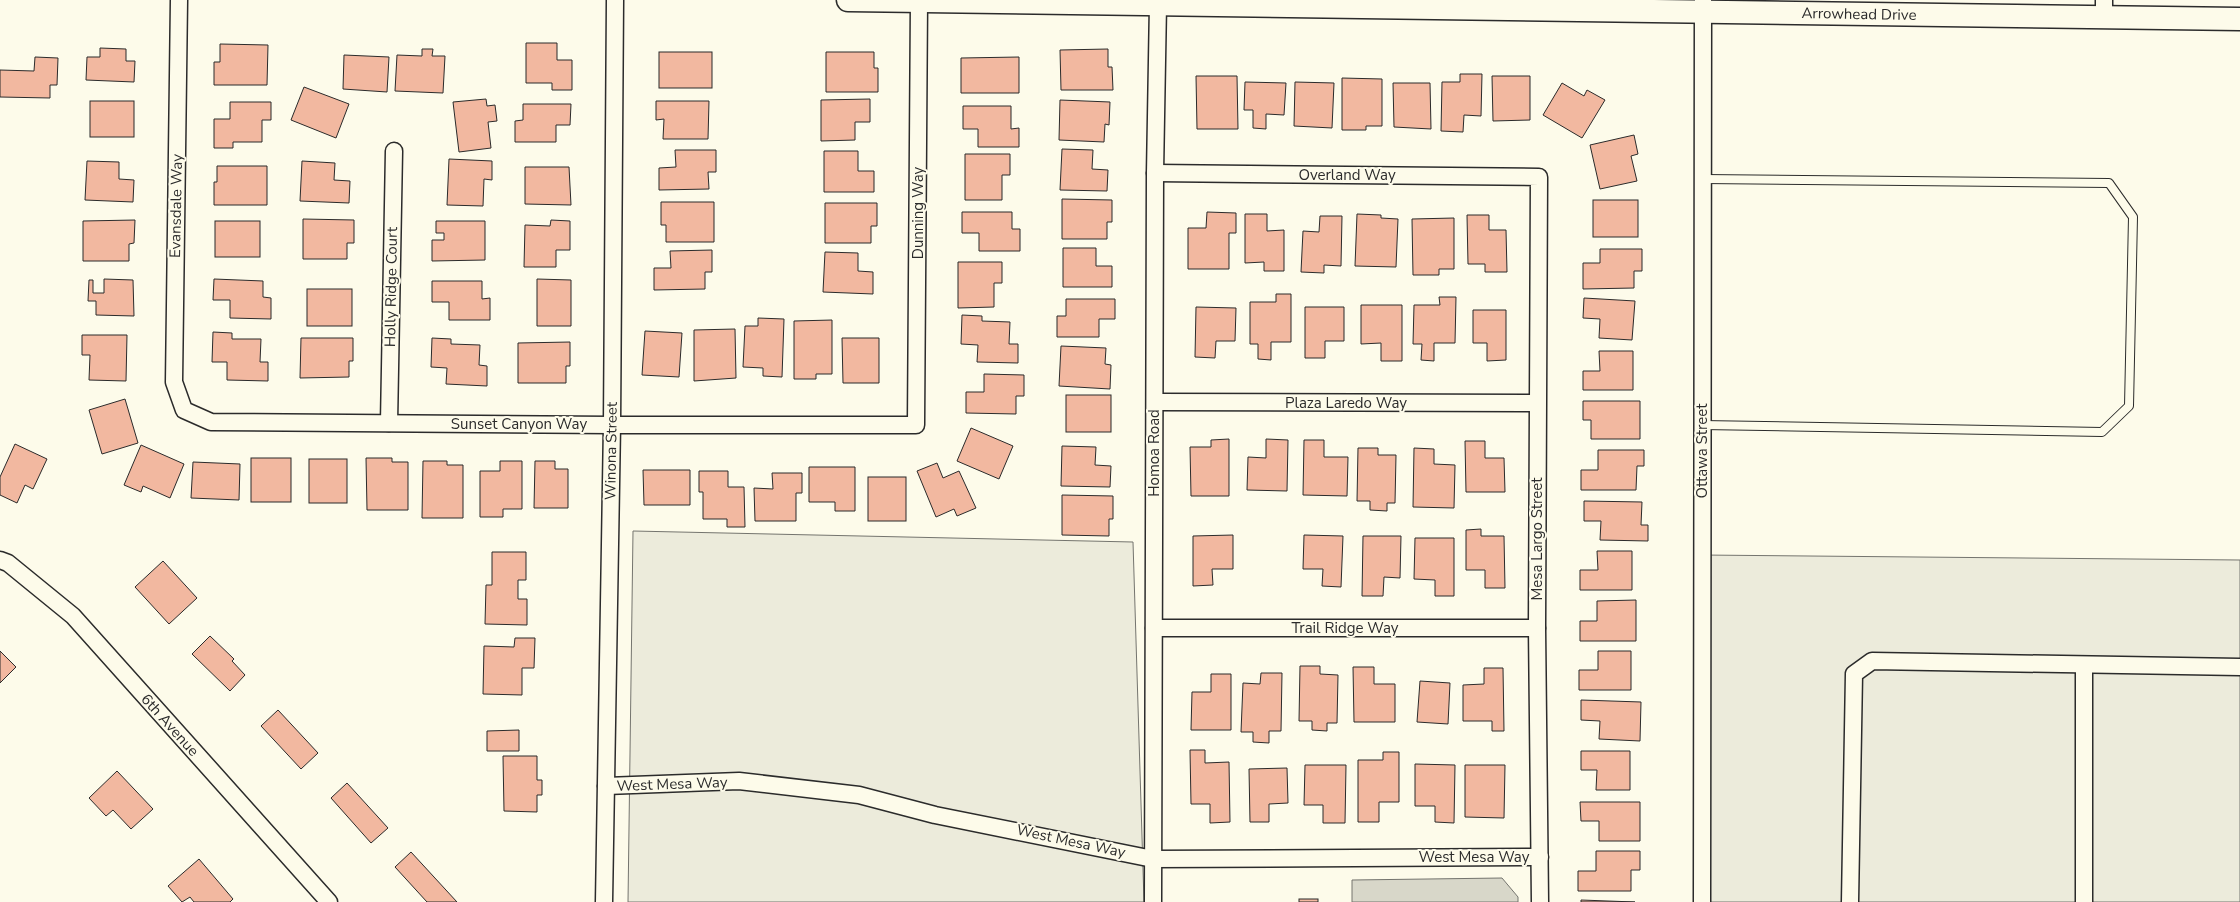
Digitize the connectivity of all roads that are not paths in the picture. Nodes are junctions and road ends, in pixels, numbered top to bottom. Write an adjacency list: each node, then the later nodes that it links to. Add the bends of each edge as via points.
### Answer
1 (179, 0): 15 (street, Evansdale Way, via 174,382)
2 (614, 0): 18 (street, Winona Street)
3 (848, 0): 4 (main road, Arrowhead Drive)
4 (920, 1): 5 (main road, Arrowhead Drive); 19 (street, Dunning Way)
5 (1158, 4): 6 (main road, Arrowhead Drive); 10 (street, Homoa Road)
6 (1703, 6): 7 (main road, Arrowhead Drive); 12 (street, Ottawa Street)
7 (2104, 9): 8 (main road, Arrowhead Drive)
8 (2240, 19)
9 (394, 151): 16 (street, Holly Ridge Court)
10 (1155, 173): 11 (street, Overland Way); 13 (street, Homoa Road)
11 (1539, 177): 14 (street, Mesa Largo Street)
12 (1703, 179): 17 (street, Ottawa Street); 17 (lane, via 2109,183 2133,217 2129,406 2102,432)
13 (1155, 402): 14 (street, Plaza Laredo Way); 21 (street, Homoa Road)
14 (1538, 403): 22 (street, Mesa Largo Street)
15 (184, 410): 16 (street, Sunset Canyon Way, via 211,422)
16 (389, 423): 18 (street, Sunset Canyon Way)
17 (1702, 424): 32 (street, Ottawa Street)
18 (612, 425): 19 (street, Sunset Canyon Way); 25 (street, Winona Street)
19 (916, 425)
20 (0, 560): 28 (street, 6th Avenue, via 73,616)
21 (1154, 628): 22 (street, Trail Ridge Way); 27 (street, Homoa Road)
22 (1537, 628): 26 (street, Mesa Largo Street)
23 (2084, 665): 24 (street); 33 (street, via 1872,661 1854,674); 34 (street)
24 (2240, 668)
25 (606, 786): 27 (street, West Mesa Way, via 739,781 850,793); 29 (street, Winona Street)
26 (1540, 857): 27 (street, West Mesa Way); 31 (street, Mesa Largo Street)
27 (1153, 859): 30 (street, Homoa Road)
28 (329, 902)
29 (604, 902)
30 (1153, 902)
31 (1540, 902)
32 (1702, 902)
33 (1850, 902)
34 (2084, 902)

